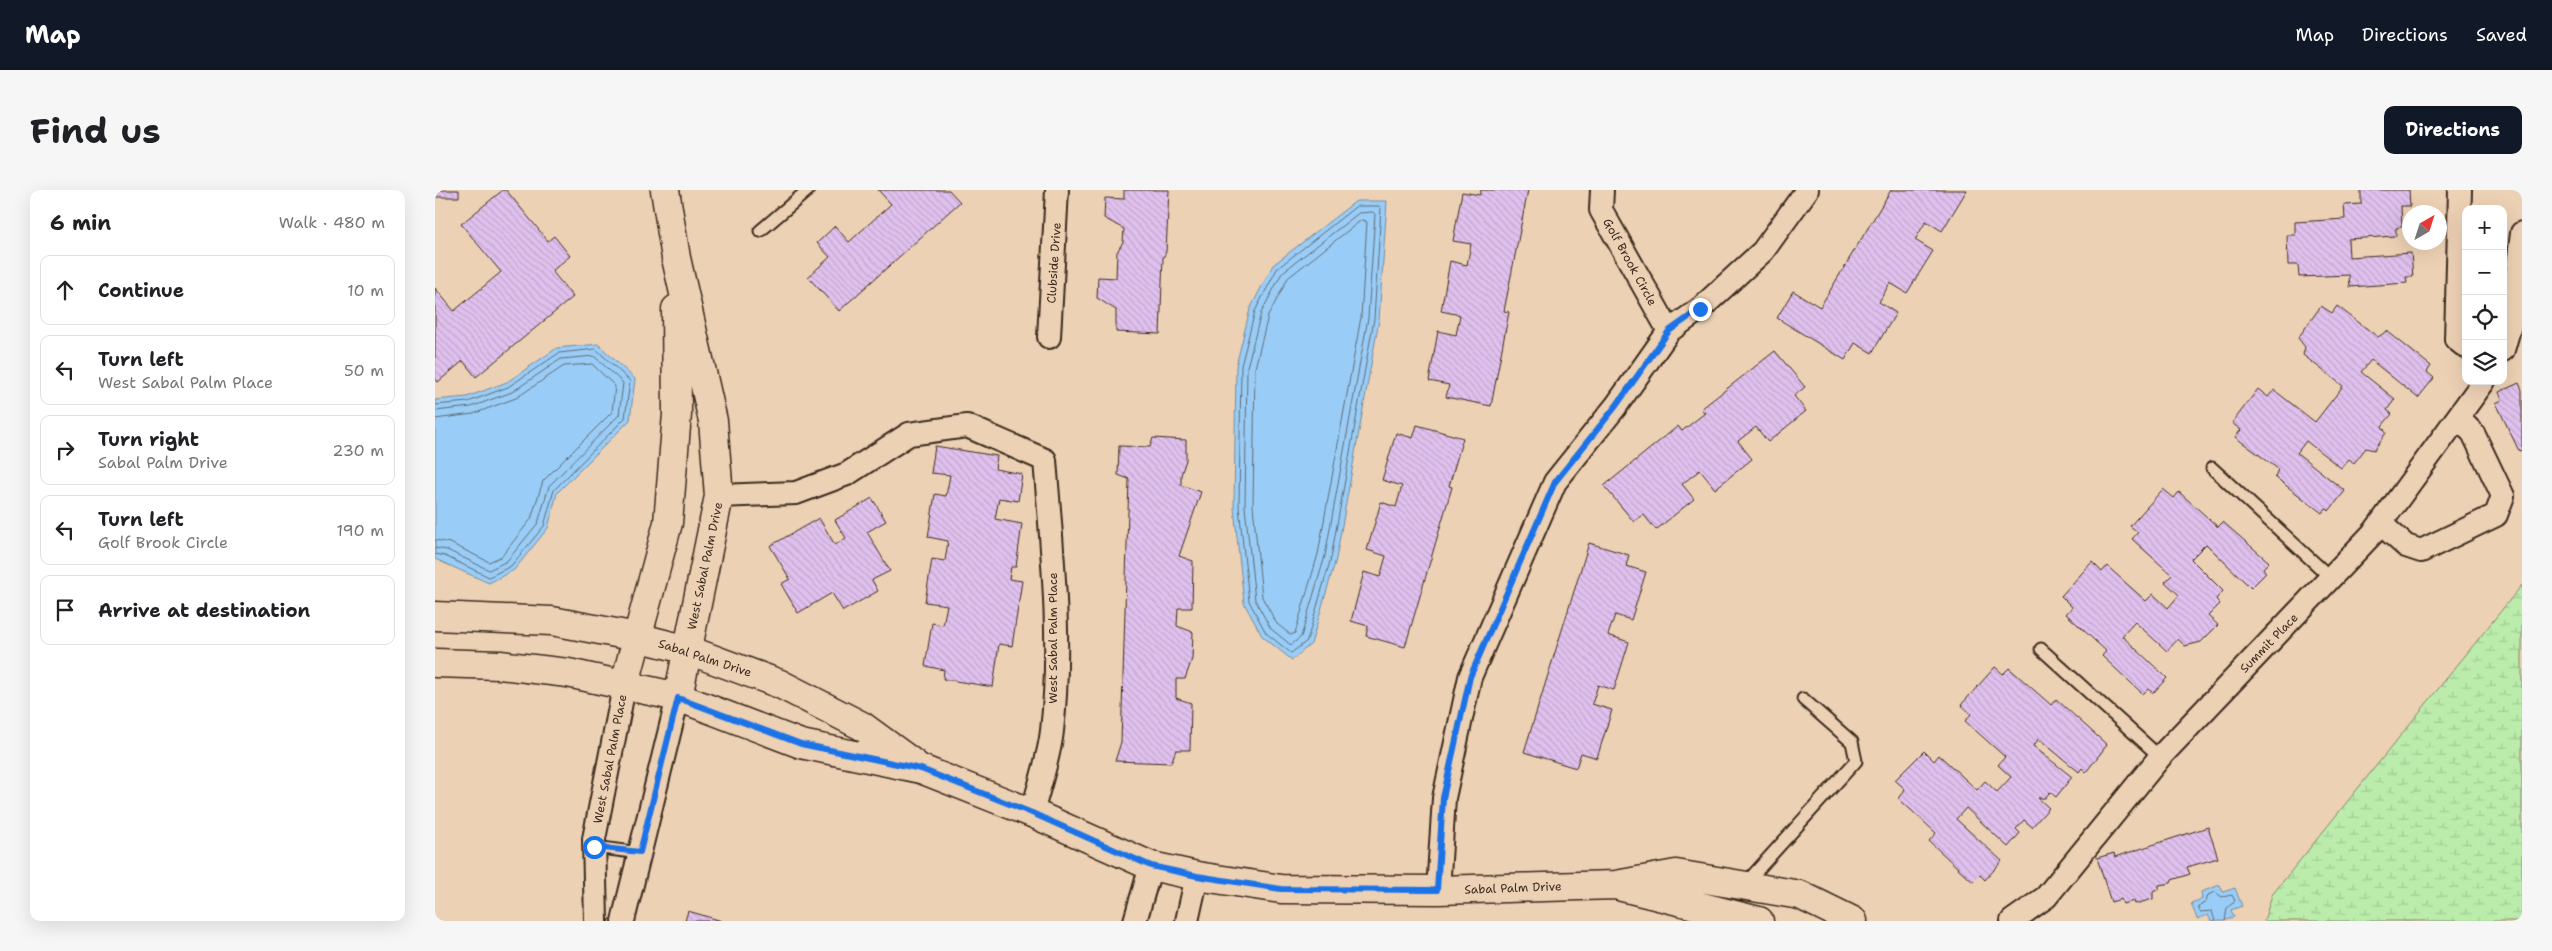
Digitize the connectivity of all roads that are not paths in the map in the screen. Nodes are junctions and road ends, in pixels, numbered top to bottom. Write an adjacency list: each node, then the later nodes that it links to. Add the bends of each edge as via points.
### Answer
1 (665, 190): 9 (street, West Sabal Palm Drive)
2 (808, 190): 7 (lane)
3 (1057, 190): 12 (street, Clubside Drive)
4 (1602, 190): 11 (street, Golf Brook Circle, via 1601,210)
5 (1807, 190): 11 (street, via 1763,251 1700,309)
6 (2460, 190): 14 (street, via 2456,339)
7 (760, 231)
8 (2522, 233): 10 (street)
9 (676, 258): 18 (street, West Sabal Palm Drive, via 713,421); 22 (street, West Sabal Palm Drive, via 677,414 668,524)
10 (2518, 285): 13 (street)
11 (1669, 331): 38 (street, via 1616,406 1555,482 1470,677 1443,798)
12 (1049, 337)
13 (2506, 340)
14 (2462, 344)
15 (2481, 385): 16 (street, Summit Place)
16 (2459, 419): 19 (street, Summit Place); 19 (street, via 2473,433 2503,496 2496,515 2421,551 2406,546)
17 (2212, 468): 20 (lane)
18 (719, 496): 24 (street, West Sabal Palm Drive); 31 (street, West Sabal Palm Place, via 796,493 847,474 909,434 967,426 1045,460 1053,555 1055,674 1052,733)
19 (2381, 524): 20 (street, Summit Place)
20 (2331, 578): 29 (street, Summit Place)
21 (435, 616): 22 (street, Sabal Palm Drive, via 552,621)
22 (637, 637): 24 (street, Sabal Palm Drive); 26 (street, West Sabal Palm Drive)
23 (2041, 649): 29 (lane)
24 (688, 650): 27 (street, West Sabal Palm Drive); 30 (street, Sabal Palm Drive, via 780,684 853,722)
25 (435, 663): 26 (street, Sabal Palm Drive, via 500,665 568,673)
26 (624, 687): 27 (street, Sabal Palm Drive); 32 (street, West Sabal Palm Place)
27 (678, 698): 30 (street, Sabal Palm Drive, via 801,744); 33 (street)
28 (1803, 699): 37 (lane, via 1852,742 1856,761)
29 (2160, 757): 39 (street, Summit Place)
30 (921, 769): 31 (street, Sabal Palm Drive)
31 (1032, 813): 34 (street, Sabal Palm Drive)
32 (594, 847): 33 (lane); 40 (street, West Sabal Palm Place)
33 (640, 852): 41 (street)
34 (1151, 866): 35 (street, Sabal Palm Drive); 42 (street)
35 (1197, 876): 38 (street, Sabal Palm Drive, via 1281,889); 43 (street)
36 (1615, 885): 37 (street, Sabal Palm Drive, via 1676,874); 38 (street, Sabal Palm Drive); 44 (street, Sabal Palm Drive)
37 (1744, 886): 45 (street, Sabal Palm Drive, via 1800,895)
38 (1437, 890)
39 (2046, 897): 46 (street, Summit Place); 47 (street, Summit Place)
40 (596, 921)
41 (623, 921)
42 (1135, 921)
43 (1187, 921)
44 (1759, 921)
45 (1853, 921)
46 (2012, 921)
47 (2041, 921)

